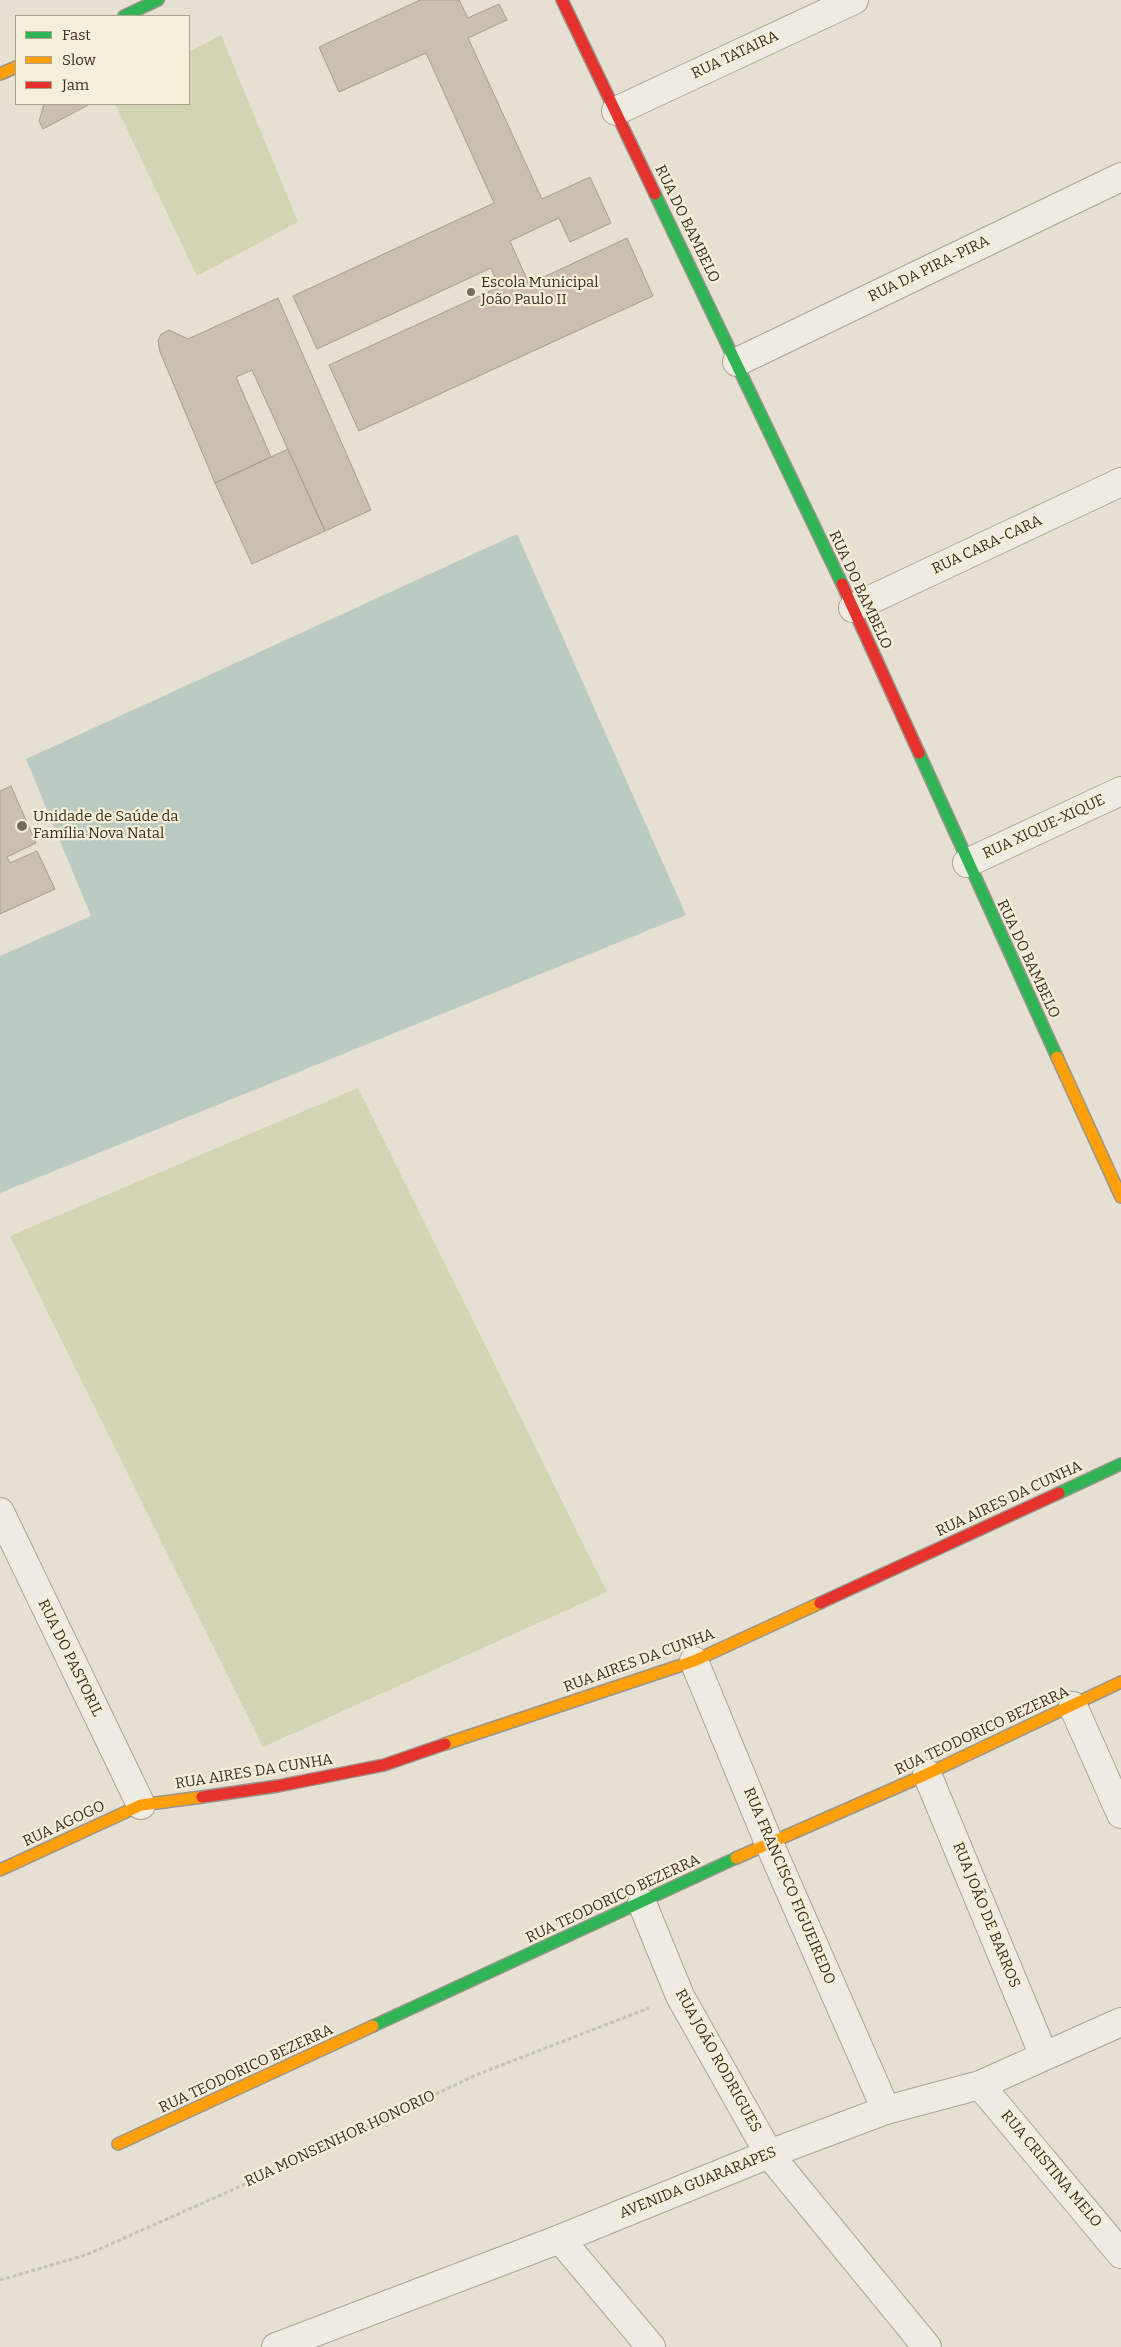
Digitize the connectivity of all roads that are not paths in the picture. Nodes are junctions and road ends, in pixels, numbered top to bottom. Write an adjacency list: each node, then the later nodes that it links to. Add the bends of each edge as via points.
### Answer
1 (158, 0): 4 (street)
2 (562, 0): 7 (street, RUA DO BAMBELO)
3 (854, 0): 7 (street, RUA TATAIRA)
4 (126, 15)
5 (15, 67): 6 (street)
6 (0, 74)
7 (616, 111): 9 (street, RUA DO BAMBELO)
8 (1121, 177): 9 (street, RUA DA PIRA-PIRA)
9 (736, 362): 11 (street, RUA DO BAMBELO)
10 (1121, 482): 11 (street, RUA CARA-CARA)
11 (852, 608): 13 (street, RUA DO BAMBELO)
12 (1121, 791): 13 (street, RUA XIQUE-XIQUE)
13 (967, 863): 14 (street, RUA DO BAMBELO)
14 (1121, 1197)
15 (1121, 1464): 17 (street, RUA AIRES DA CUNHA)
16 (0, 1512): 21 (street, RUA DO PASTORIL)
17 (694, 1661): 21 (street, RUA AIRES DA CUNHA, via 384,1766 278,1786); 23 (street, RUA FRANCISCO FIGUEIREDO)
18 (1121, 1682): 19 (street, RUA TEODORICO BEZERRA)
19 (1073, 1706): 20 (street, RUA TEODORICO BEZERRA); 22 (street)
20 (927, 1774): 23 (street, RUA TEODORICO BEZERRA); 27 (street, RUA JOÃO DE BARROS)
21 (141, 1805): 24 (street, RUA AGOGO)
22 (1121, 1814)
23 (769, 1843): 25 (street, RUA TEODORICO BEZERRA); 29 (street, RUA FRANCISCO FIGUEIREDO)
24 (0, 1870)
25 (642, 1903): 30 (street, RUA TEODORICO BEZERRA); 31 (street, RUA JOÃO RODRIGUES, via 680,1996)
26 (1121, 2022): 27 (street, AVENIDA GUARARAPES)
27 (1044, 2056): 28 (street, AVENIDA GUARARAPES)
28 (980, 2085): 29 (street, AVENIDA GUARARAPES); 33 (street, RUA CRISTINA MELO)
29 (886, 2110): 31 (street, AVENIDA GUARARAPES)
30 (118, 2144)
31 (769, 2154): 32 (street, AVENIDA GUARARAPES); 37 (street, RUA JOÃO RODRIGUES)
32 (560, 2239): 34 (street, AVENIDA GUARARAPES); 36 (street)
33 (1121, 2254)
34 (322, 2339): 35 (street, AVENIDA GUARARAPES)
35 (276, 2347)
36 (650, 2347)
37 (927, 2347)

